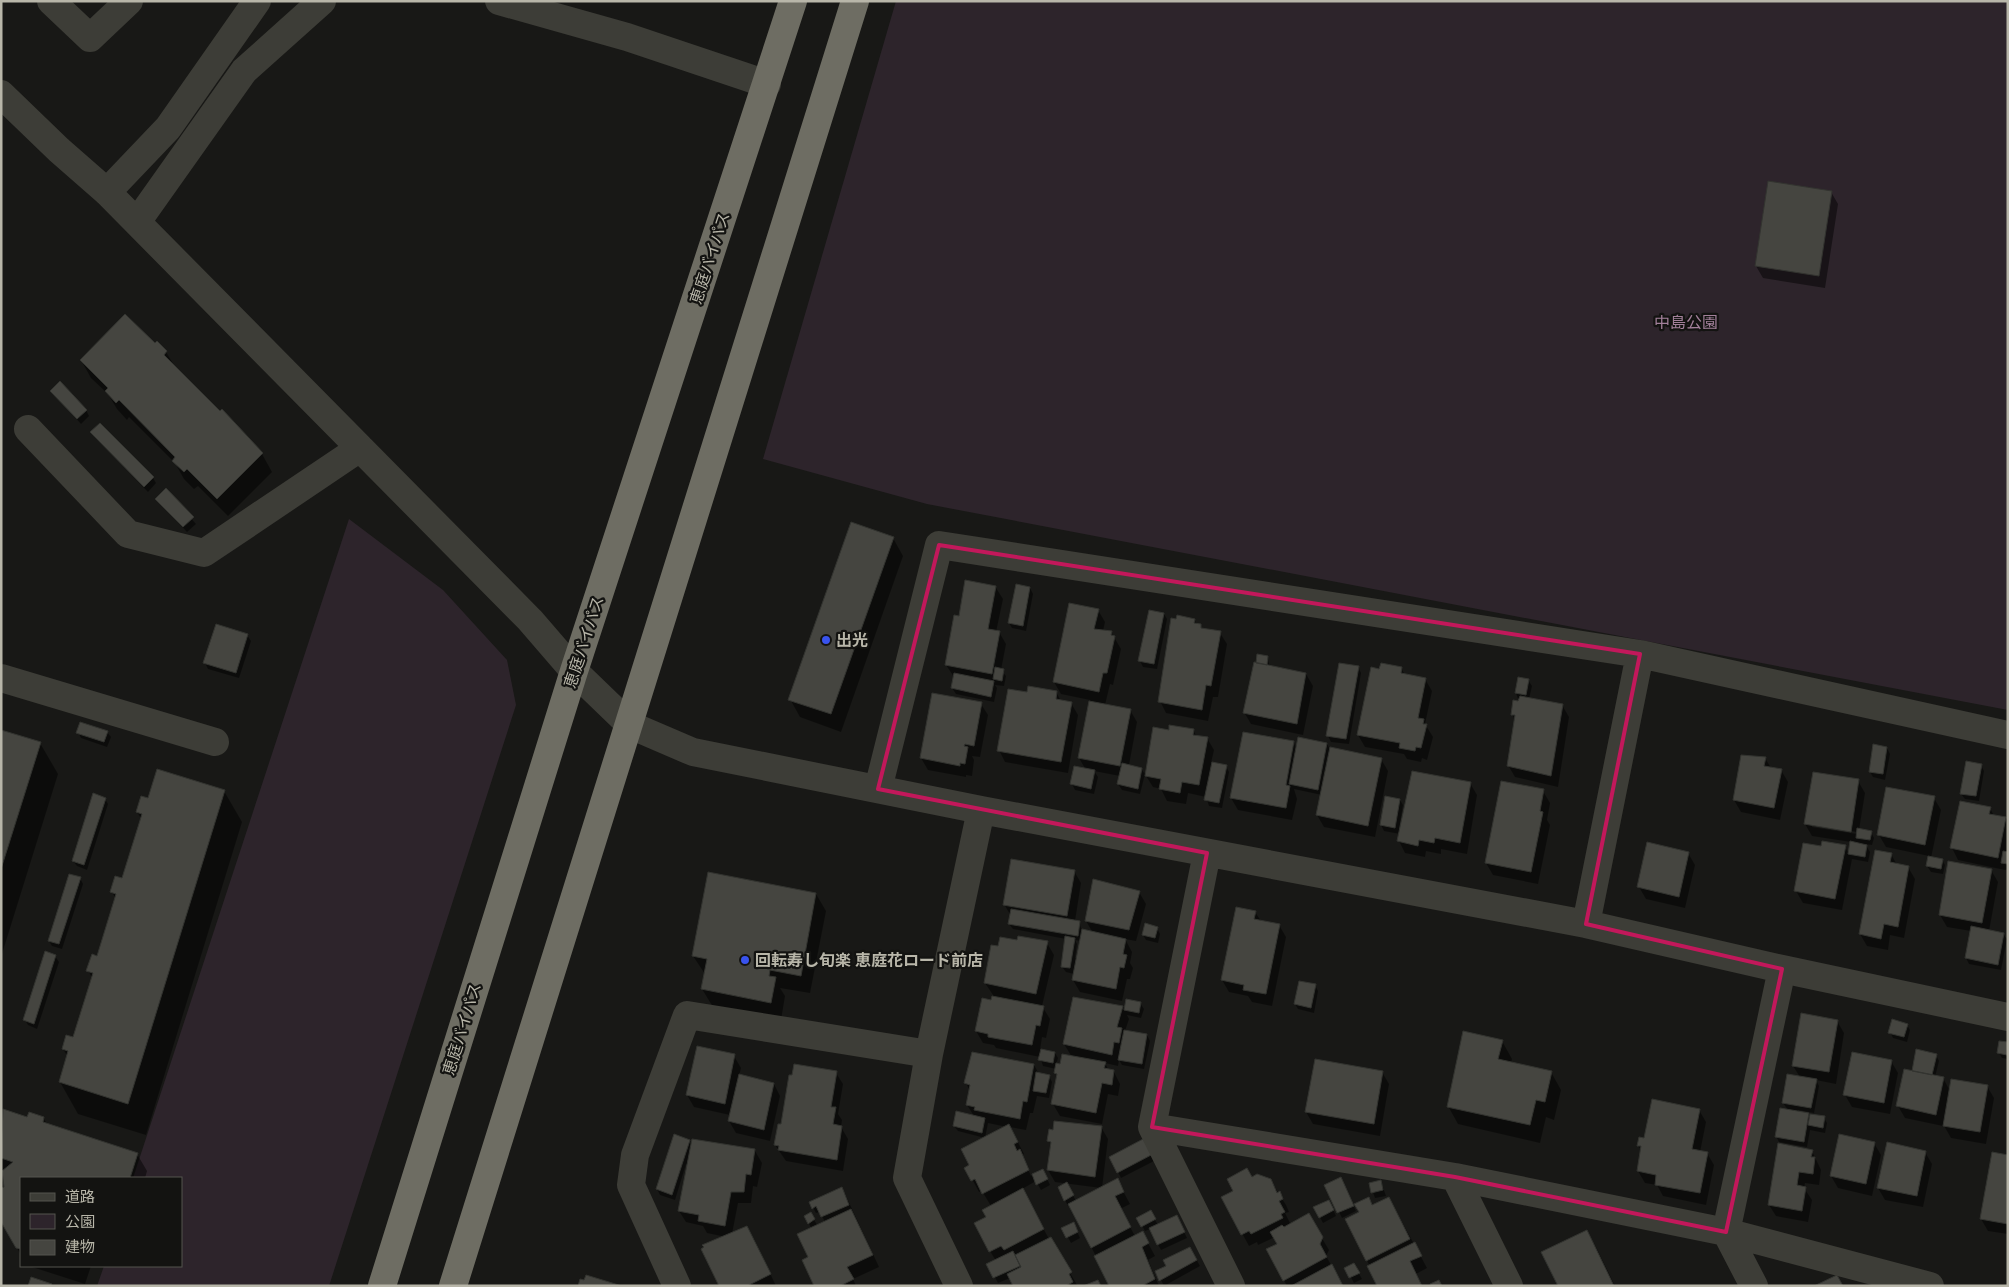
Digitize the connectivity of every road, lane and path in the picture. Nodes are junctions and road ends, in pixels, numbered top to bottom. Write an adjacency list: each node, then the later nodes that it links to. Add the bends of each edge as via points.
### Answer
1 (51, 1): 2 (street, via 90,38)
2 (129, 1)
3 (257, 1): 10 (street, via 168,128)
4 (322, 1): 11 (street, via 244,71)
5 (499, 1): 8 (street, via 627,36)
6 (793, 1): 8 (highway, 恵庭バイパス)
7 (855, 1): 17 (highway)
8 (767, 84): 15 (highway, 恵庭バイパス)
9 (1, 94): 10 (street)
10 (107, 192): 11 (street)
11 (137, 222): 13 (street)
12 (28, 429): 13 (street, via 128,534 204,553)
13 (360, 448): 15 (street, via 530,620)
14 (1640, 654): 18 (street); 20 (street, via 939,545); 23 (street)
15 (574, 671): 17 (street); 30 (highway, 恵庭バイパス)
16 (1, 678): 19 (street)
17 (630, 725): 20 (street, via 693,752); 31 (highway, via 600,812)
18 (2008, 736)
19 (215, 742)
20 (878, 789): 21 (street)
21 (981, 810): 22 (street); 26 (street)
22 (1207, 853): 23 (street); 27 (street)
23 (1586, 924): 24 (street)
24 (1782, 969): 25 (street); 29 (street)
25 (2008, 1017)
26 (929, 1054): 32 (street, via 687,1014 635,1155 631,1185); 33 (street, via 907,1178)
27 (1152, 1127): 28 (street); 34 (street)
28 (1455, 1177): 29 (street); 35 (street)
29 (1726, 1232): 36 (street); 37 (street)
30 (382, 1286)
31 (454, 1286)
32 (677, 1286)
33 (959, 1286)
34 (1231, 1286)
35 (1509, 1286)
36 (1754, 1286)
37 (1930, 1286)

